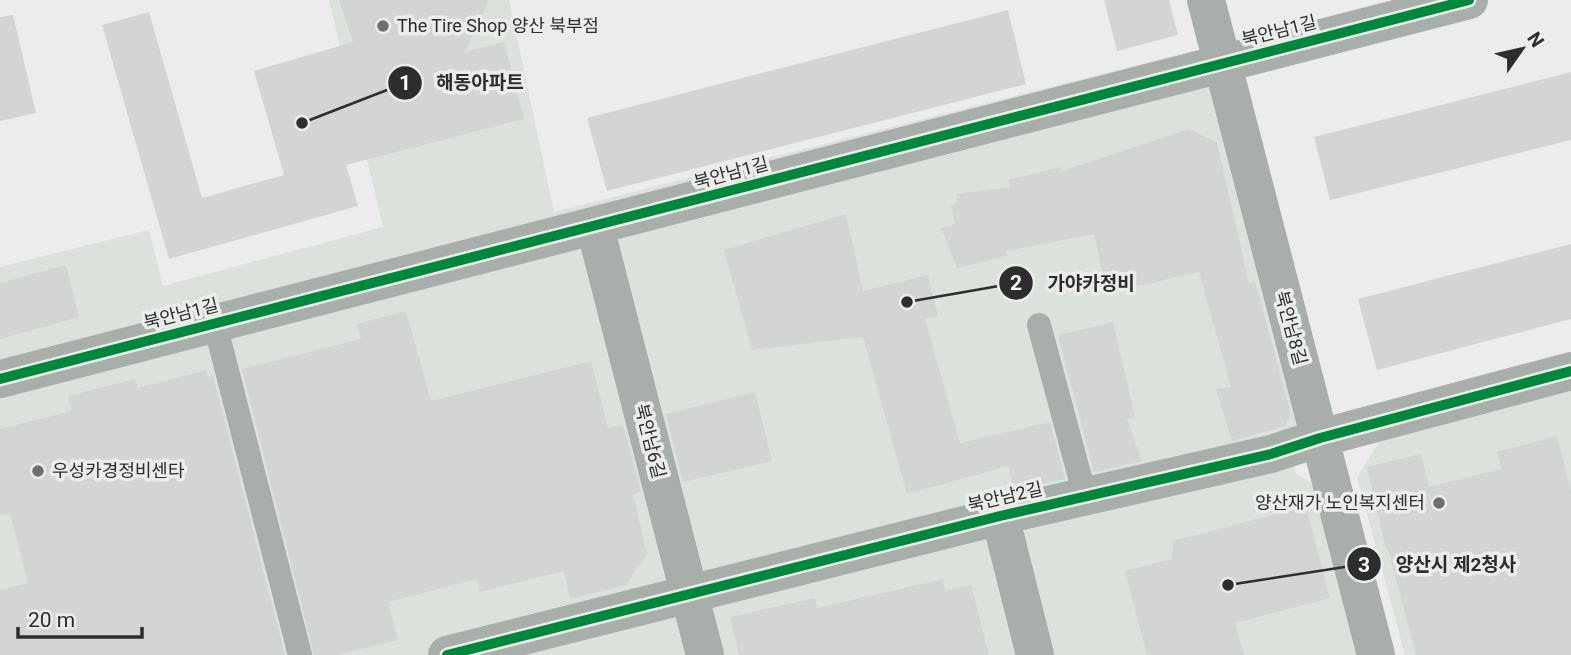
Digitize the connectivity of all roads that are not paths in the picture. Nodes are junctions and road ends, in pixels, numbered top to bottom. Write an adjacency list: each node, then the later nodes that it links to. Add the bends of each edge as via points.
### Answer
1 (1206, 0): 3 (street, 북안남8길)
2 (1469, 0): 3 (street, 북안남1길)
3 (1222, 64): 4 (street, 북안남1길); 9 (street, 북안남8길)
4 (595, 227): 5 (street, 북안남1길); 12 (street, 북안남6길)
5 (215, 324): 8 (street, 북안남1길); 13 (lane)
6 (1039, 325): 10 (lane)
7 (1571, 371): 9 (street, 북안남2길)
8 (0, 379)
9 (1320, 438): 10 (street, 북안남2길, via 1271,454); 17 (street, 북안남8길)
10 (1085, 496): 11 (street, 북안남2길)
11 (1000, 516): 12 (street, 북안남2길); 16 (street)
12 (690, 594): 14 (street, 북안남2길); 15 (street, 북안남6길)
13 (300, 655)
14 (447, 655)
15 (705, 655)
16 (1035, 655)
17 (1376, 655)

